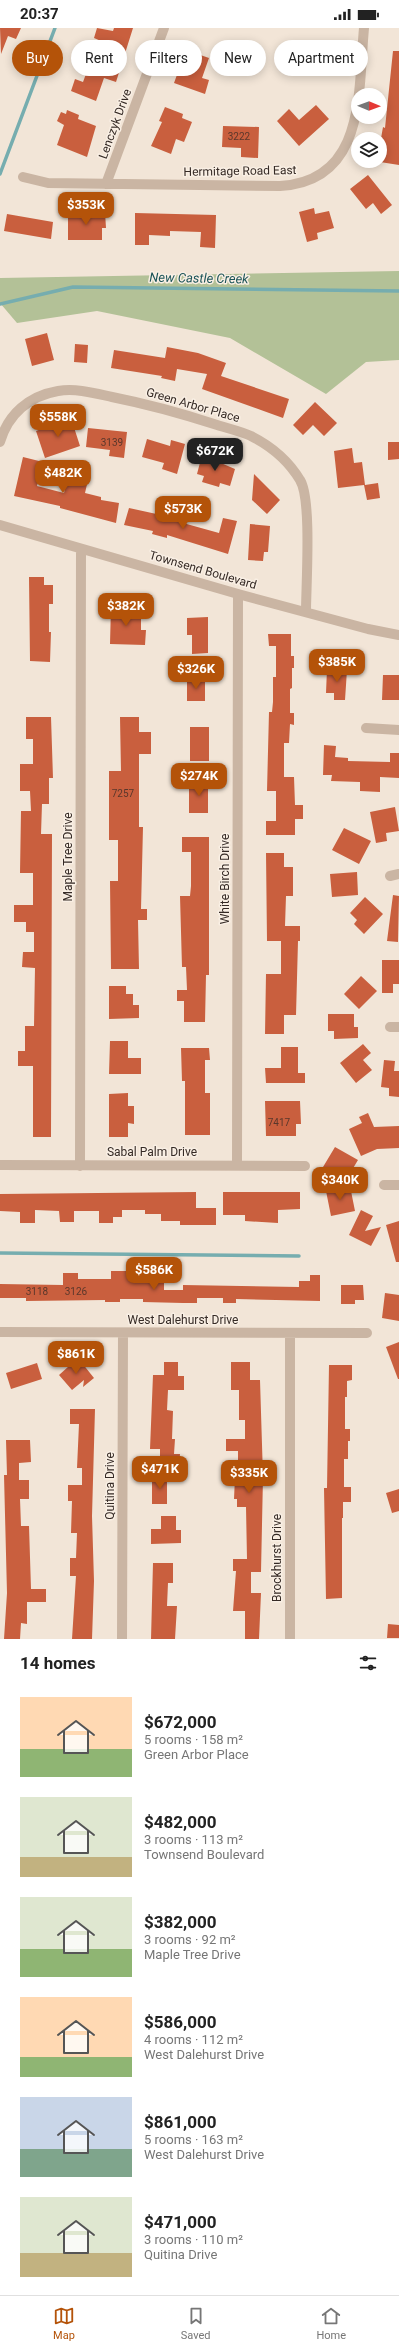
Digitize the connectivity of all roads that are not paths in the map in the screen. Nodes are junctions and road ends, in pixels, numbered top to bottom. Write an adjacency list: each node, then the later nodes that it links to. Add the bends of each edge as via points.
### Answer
1 (164, 28): 4 (street, Lenczyk Drive)
2 (364, 28): 4 (street, Hermitage Road East, via 352,133 336,162 314,180 297,185)
3 (23, 177): 4 (street, Hermitage Road East, via 48,184)
4 (106, 184)
5 (0, 442): 9 (street, Green Arbor Place, via 4,428 18,410 37,398 58,391 81,391 161,407 250,436 273,449 291,466 301,482 306,503)
6 (0, 525): 7 (street, Townsend Boulevard)
7 (81, 549): 8 (street, Townsend Boulevard); 15 (street, Maple Tree Drive)
8 (238, 594): 9 (street, Townsend Boulevard); 14 (street, White Birch Drive)
9 (306, 612): 10 (street, Townsend Boulevard)
10 (399, 635)
11 (366, 728): 12 (street)
12 (399, 730)
13 (0, 1165): 15 (street, Sabal Palm Drive)
14 (237, 1165): 15 (street, Sabal Palm Drive); 16 (street, Sabal Palm Drive)
15 (80, 1166)
16 (305, 1166)
17 (384, 1185): 18 (street)
18 (399, 1185)
19 (0, 1332): 20 (street, West Dalehurst Drive)
20 (123, 1333): 21 (street, West Dalehurst Drive); 23 (street, Quitina Drive)
21 (290, 1333): 22 (street, West Dalehurst Drive); 24 (street, Brockhurst Drive)
22 (367, 1333)
23 (122, 1639)
24 (290, 1639)

